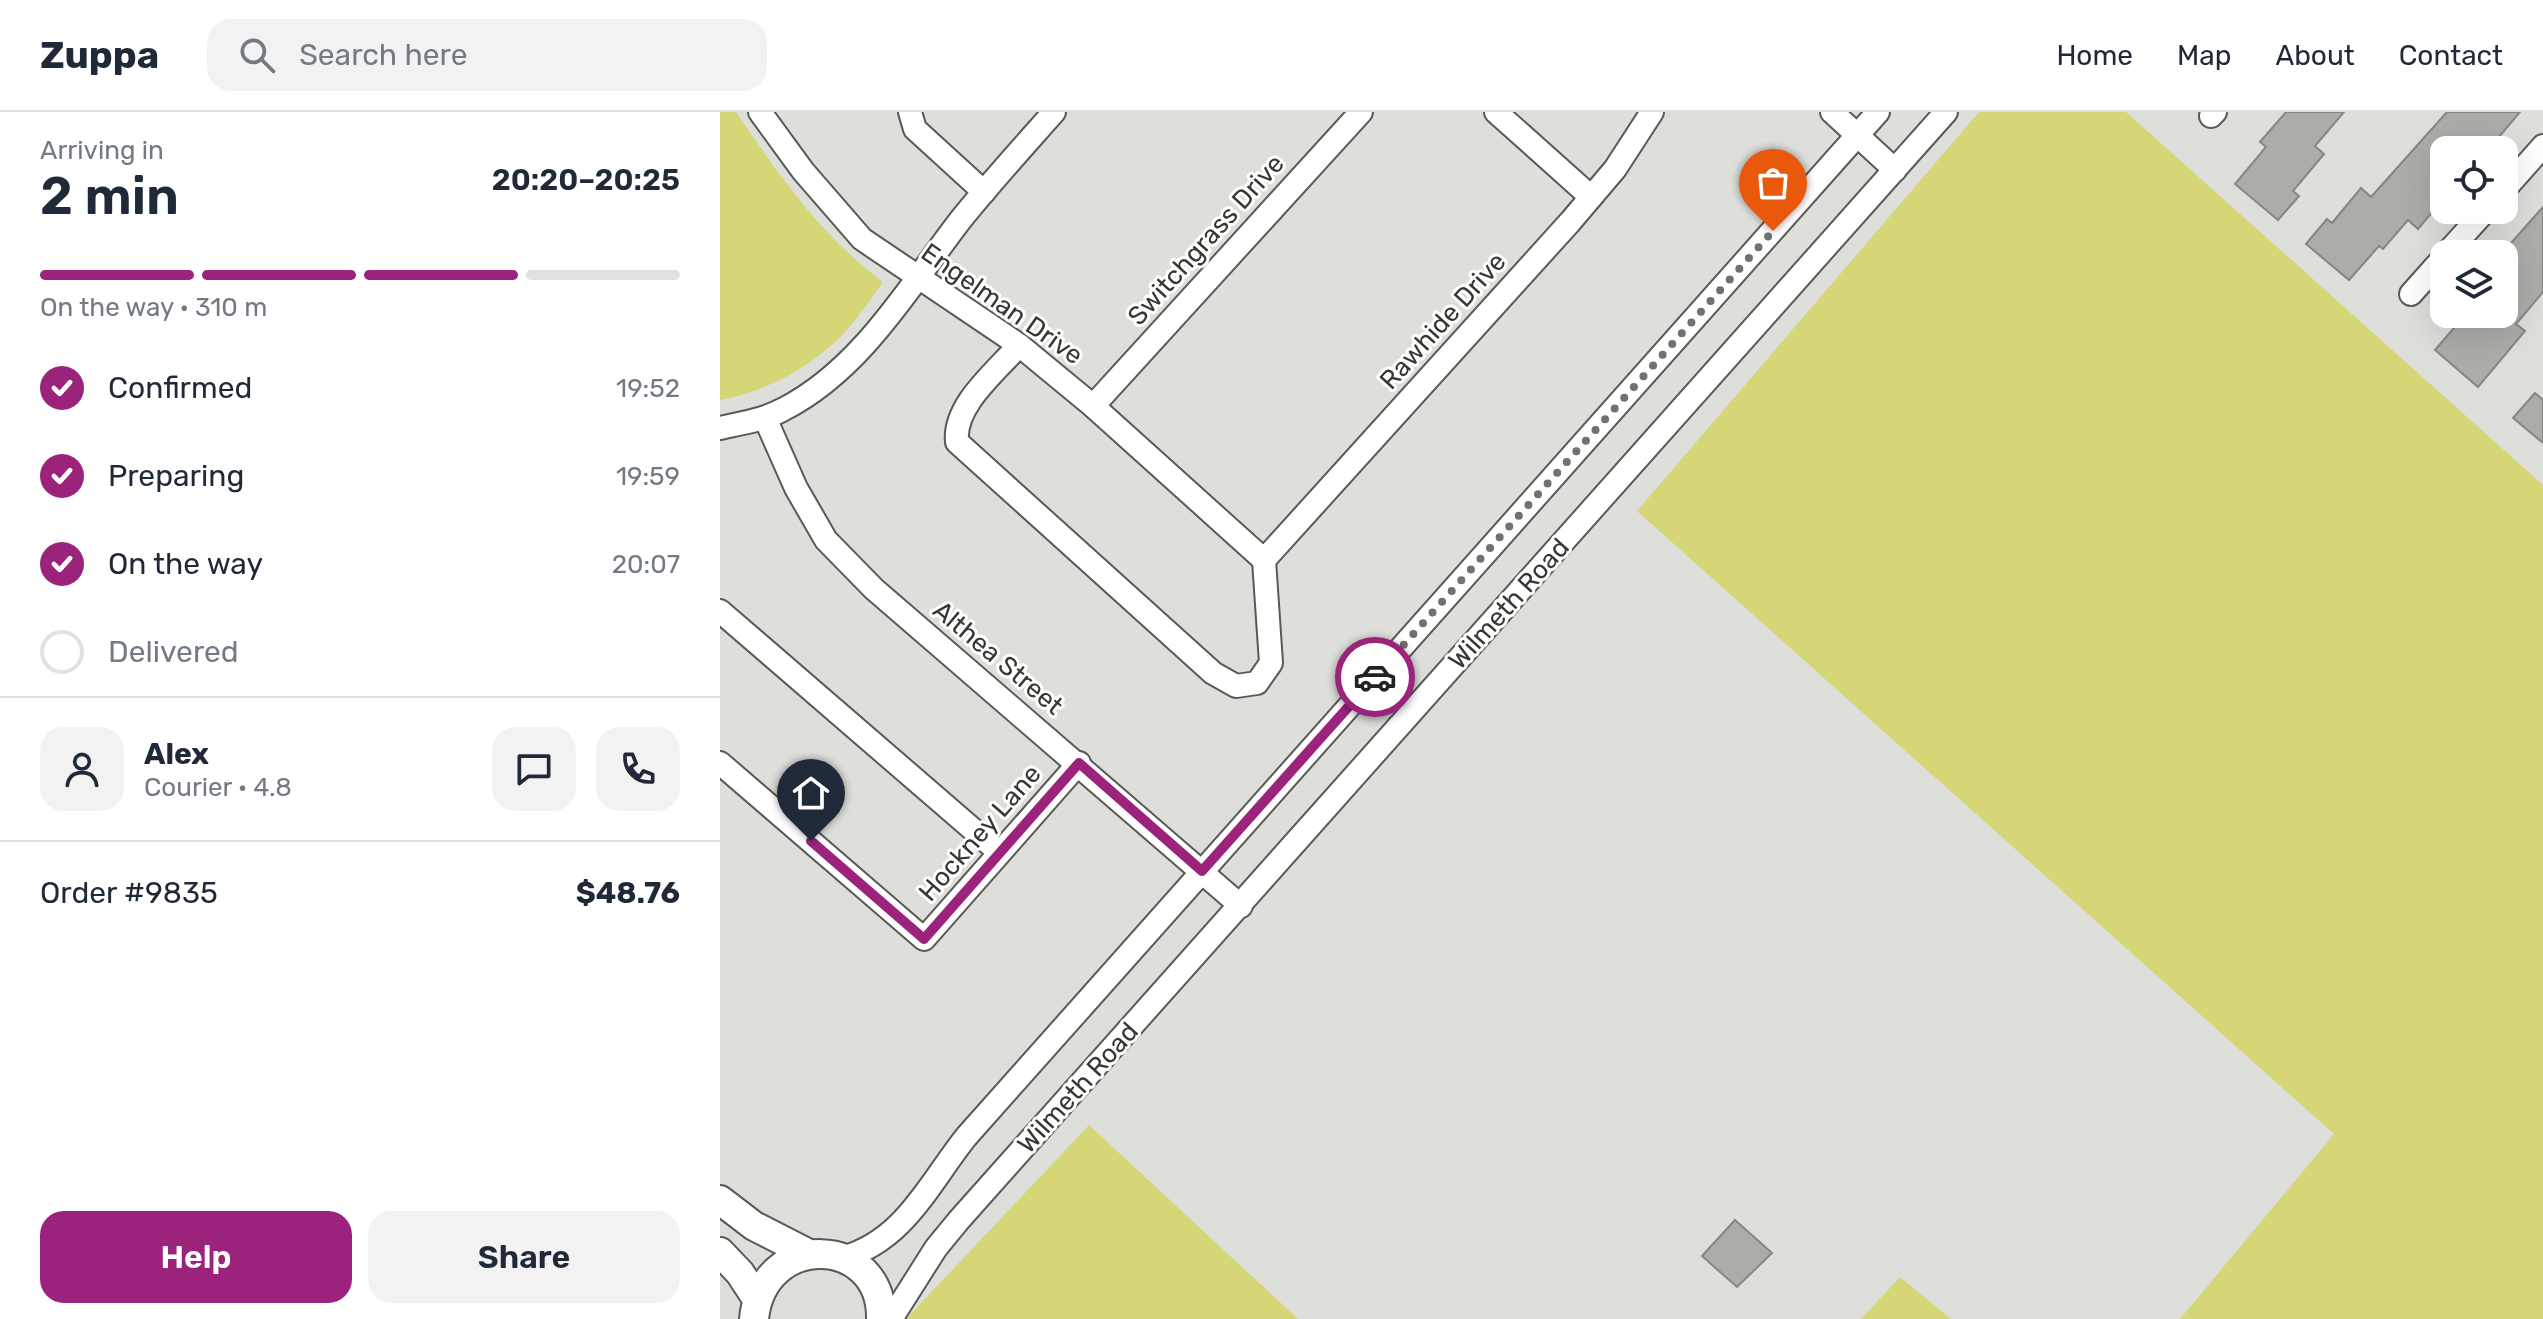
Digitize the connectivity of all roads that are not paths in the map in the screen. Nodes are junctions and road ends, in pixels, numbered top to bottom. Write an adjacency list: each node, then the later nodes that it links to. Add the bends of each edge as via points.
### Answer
1 (760, 112): 19 (street, Engelman Drive, via 862,239)
2 (910, 112): 14 (street, via 915,129)
3 (1054, 112): 14 (street)
4 (1361, 112): 22 (street, Switchgrass Drive)
5 (1496, 112): 15 (street)
6 (1652, 112): 15 (street, Rawhide Drive)
7 (1832, 112): 10 (street)
8 (1878, 112): 10 (street, Wilmeth Road)
9 (1946, 112): 12 (street, Wilmeth Road)
10 (1857, 136): 12 (street); 30 (street, Wilmeth Road)
11 (2543, 146): 13 (street)
12 (1895, 170): 31 (street, Wilmeth Road)
13 (2518, 174)
14 (984, 192): 19 (street)
15 (1591, 197): 25 (street, Rawhide Drive)
16 (2473, 224): 17 (street)
17 (2459, 240)
18 (2430, 272): 20 (street)
19 (917, 278): 21 (street, Engelman Drive); 23 (street, via 869,340 835,373)
20 (2411, 294)
21 (1019, 345): 22 (street, Engelman Drive); 25 (street, via 962,412 957,442 1213,673 1236,686 1257,683 1271,663)
22 (1093, 406): 25 (street, Engelman Drive)
23 (765, 418): 24 (street); 28 (street, Althea Street, via 826,540 874,589)
24 (720, 428)
25 (1264, 560)
26 (720, 611): 29 (street)
27 (720, 763): 29 (street, Hockney Lane, via 924,939)
28 (1079, 763): 29 (street, Hockney Lane); 30 (street, Althea Street)
29 (999, 852)
30 (1202, 871): 31 (street, Althea Street); 35 (street, Wilmeth Road, via 966,1137 893,1233)
31 (1241, 906): 38 (street, Wilmeth Road, via 959,1220)
32 (720, 1200): 34 (main road, via 754,1226)
33 (720, 1252): 36 (main road, via 740,1273)
34 (809, 1254): 35 (main road); 36 (main road, via 773,1271)
35 (842, 1258): 37 (main road, via 868,1278 880,1302)
36 (753, 1313)
37 (881, 1319)
38 (891, 1319)

